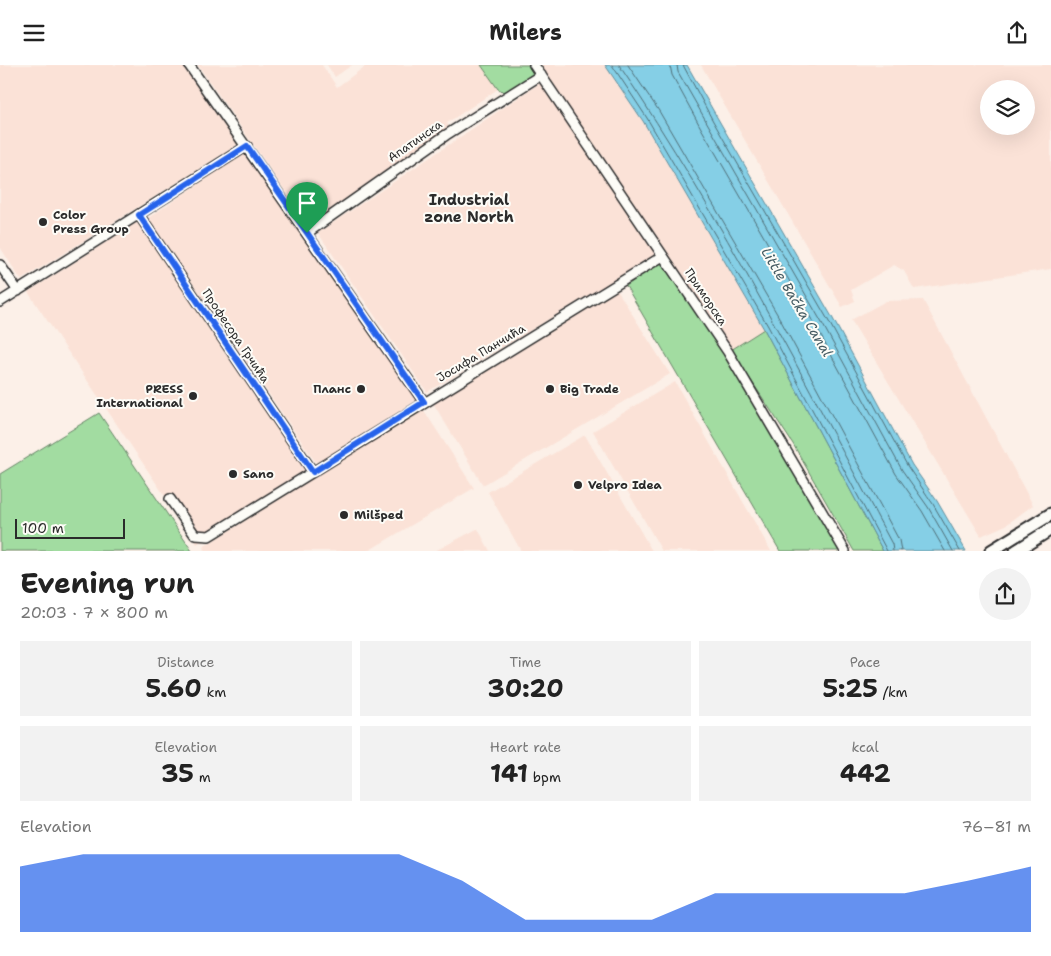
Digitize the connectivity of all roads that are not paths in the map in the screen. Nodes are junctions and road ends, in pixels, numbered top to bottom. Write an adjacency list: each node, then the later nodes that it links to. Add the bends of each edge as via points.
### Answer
1 (189, 65): 4 (street)
2 (534, 65): 3 (street, Приморска)
3 (541, 75): 6 (street, Апатинска, via 446,135); 7 (street, Приморска)
4 (247, 146): 5 (street); 6 (street)
5 (139, 215): 9 (street); 12 (street, Професора Грчића)
6 (307, 233): 11 (street)
7 (663, 256): 11 (street, Јосифа Панчића); 16 (street, Приморска, via 728,352)
8 (0, 265): 9 (street)
9 (18, 291): 10 (street)
10 (0, 302)
11 (424, 402): 12 (street, Јосифа Панчића)
12 (313, 472): 13 (street, Јосифа Панчића, via 209,536 196,535)
13 (170, 499)
14 (1051, 514): 17 (main road)
15 (1051, 529): 18 (main road)
16 (846, 551)
17 (991, 551)
18 (1016, 551)

